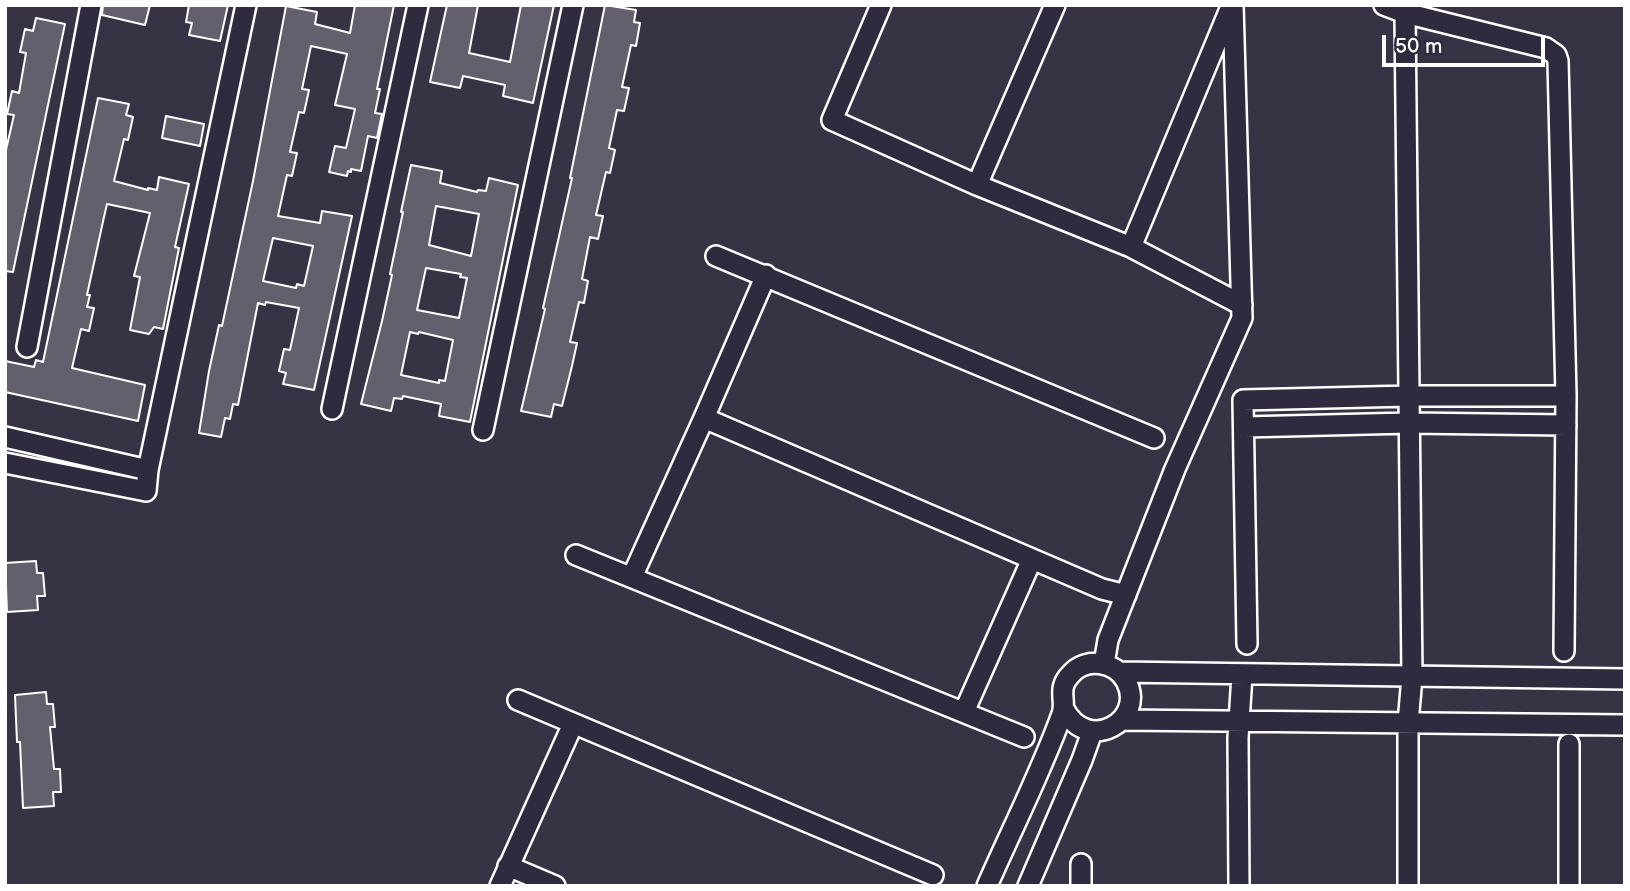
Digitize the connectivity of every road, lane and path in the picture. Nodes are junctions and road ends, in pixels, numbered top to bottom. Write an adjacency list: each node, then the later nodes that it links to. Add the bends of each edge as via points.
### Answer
1 (91, 5): 15 (street)
2 (246, 5): 27 (street)
3 (418, 5): 18 (street)
4 (573, 5): 23 (street)
5 (881, 5): 10 (street, via 832,120)
6 (1055, 5): 10 (street)
7 (1232, 5): 11 (street); 14 (street)
8 (1384, 5): 9 (street)
9 (1405, 13): 16 (street); 17 (street, via 1546,48 1556,55)
10 (977, 185): 11 (street)
11 (1131, 247): 14 (street)
12 (716, 256): 13 (street)
13 (766, 275): 19 (street); 25 (street)
14 (1242, 304): 31 (street, via 1242,318)
15 (27, 347)
16 (1409, 396): 17 (street); 20 (street); 22 (street, via 1243,400)
17 (1566, 396): 21 (street)
18 (332, 409)
19 (704, 418): 29 (street); 30 (street)
20 (1409, 423): 21 (street); 22 (street); 38 (street)
21 (1566, 425): 34 (street)
22 (1244, 427): 33 (street)
23 (483, 430)
24 (5, 438): 27 (street)
25 (1154, 438)
26 (5, 463): 27 (street, via 146,492)
27 (148, 470)
28 (576, 555): 30 (street)
29 (1032, 559): 31 (street); 42 (street)
30 (632, 577): 42 (street)
31 (1126, 595): 32 (street)
32 (1108, 640): 35 (street); 36 (street)
33 (1247, 644)
34 (1564, 651)
35 (1112, 668): 36 (street, via 1086,664); 37 (street); 43 (street, via 1125,679 1130,696)
36 (1070, 674): 41 (street, via 1062,691)
37 (1242, 675): 38 (street); 44 (street)
38 (1412, 677): 39 (street); 46 (street)
39 (1625, 679)
40 (518, 700): 45 (street)
41 (1064, 709): 48 (street, via 1074,724); 56 (street)
42 (964, 712): 49 (street)
43 (1121, 720): 44 (street); 48 (street)
44 (1240, 721): 46 (street); 59 (street)
45 (573, 723): 52 (street); 53 (street)
46 (1408, 723): 47 (street); 60 (street)
47 (1625, 725)
48 (1092, 732): 57 (street)
49 (1024, 737)
50 (1569, 744): 61 (street)
51 (1081, 864): 58 (street)
52 (508, 866): 54 (street); 55 (street)
53 (933, 874)
54 (500, 886)
55 (555, 886)
56 (988, 886)
57 (1028, 886)
58 (1081, 886)
59 (1239, 886)
60 (1408, 886)
61 (1569, 886)

